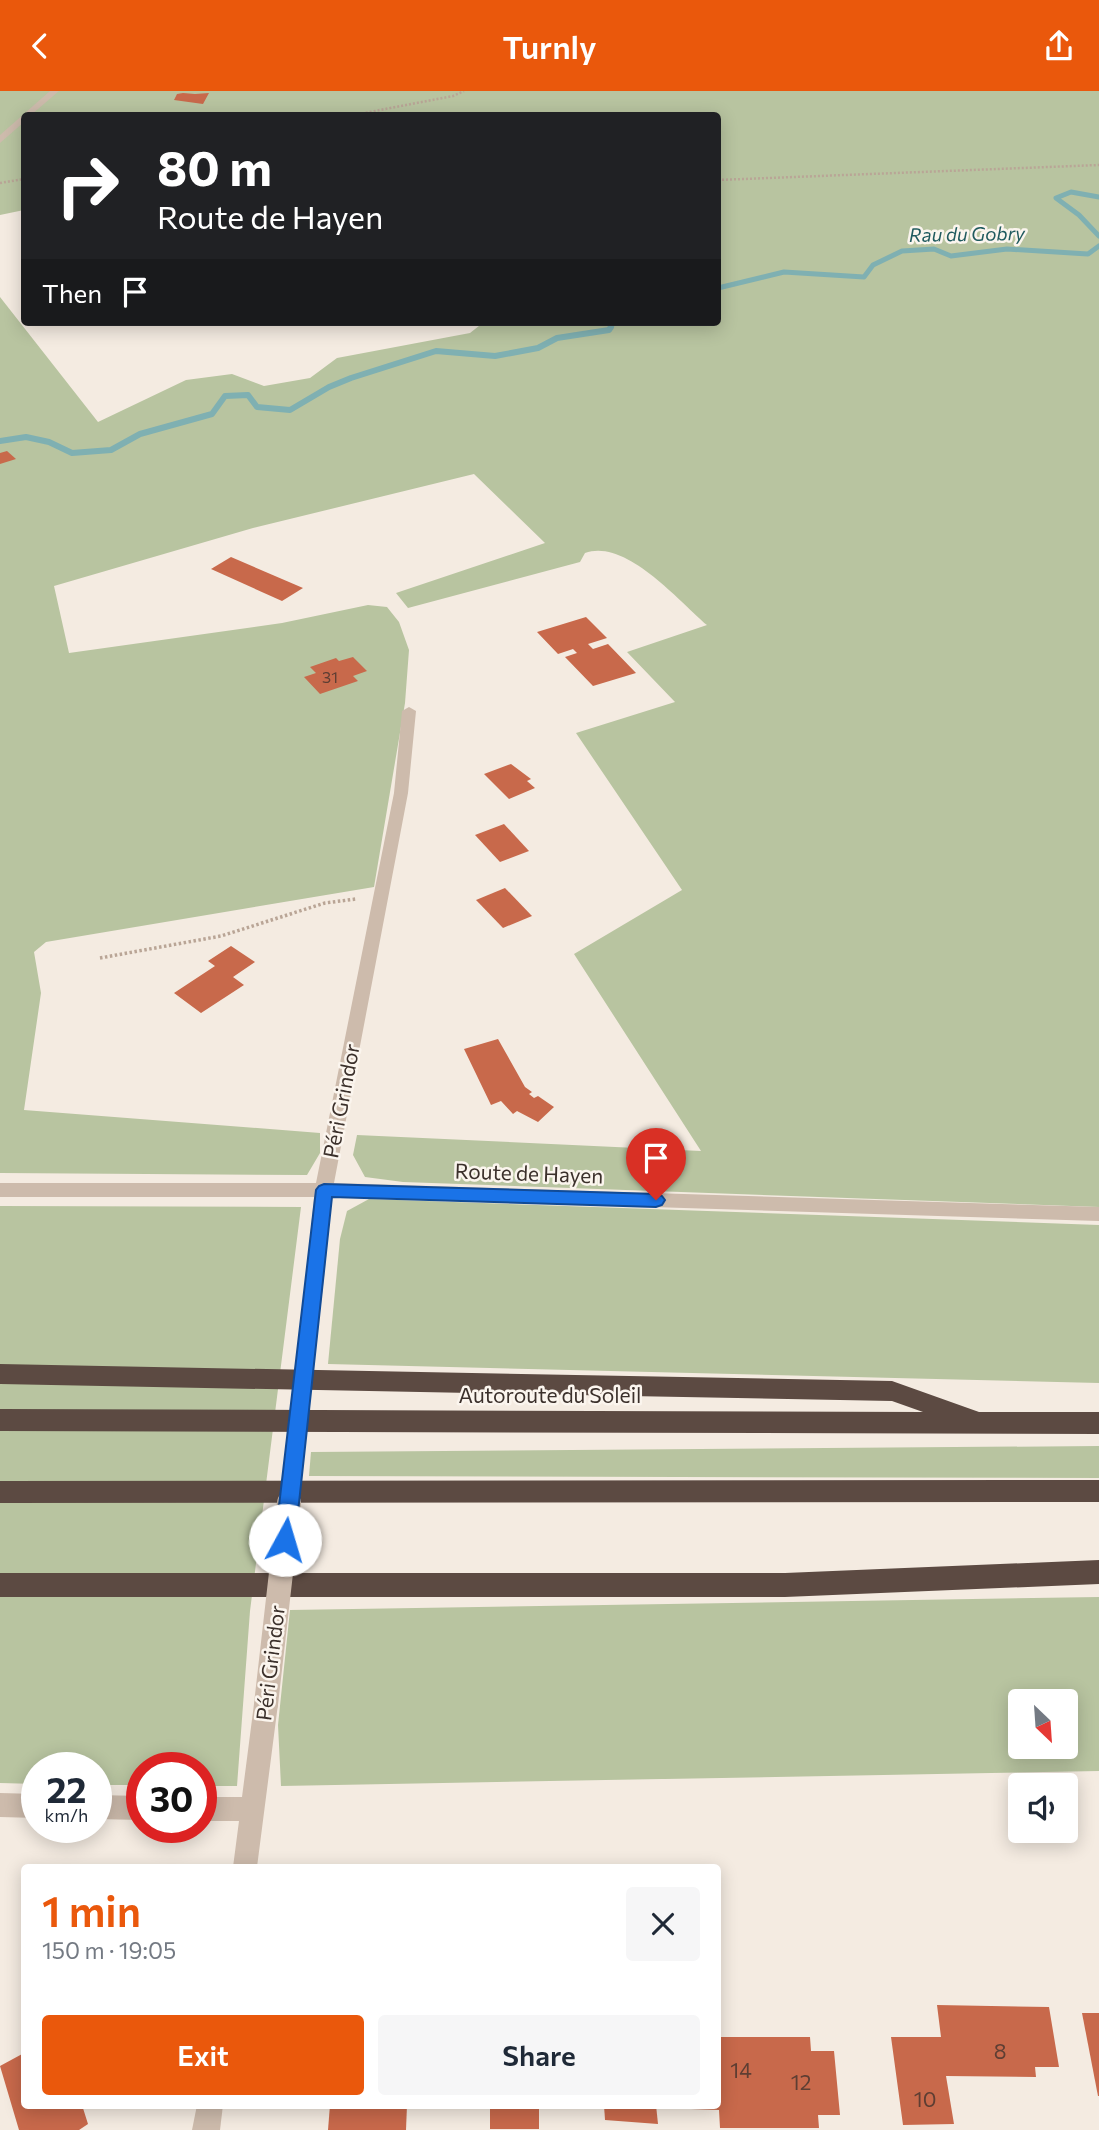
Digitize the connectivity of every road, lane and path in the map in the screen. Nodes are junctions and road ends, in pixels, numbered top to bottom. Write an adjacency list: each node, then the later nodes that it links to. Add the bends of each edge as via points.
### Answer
1 (55, 91): 3 (street)
2 (464, 91): 4 (path)
3 (32, 112)
4 (364, 112)
5 (21, 121): 6 (street)
6 (0, 140)
7 (1099, 165): 9 (path)
8 (21, 180): 10 (path)
9 (721, 180)
10 (0, 183)
11 (409, 712): 12 (street, Péri Grindor, via 401,793)
12 (381, 897): 13 (path, via 325,903 221,936); 15 (street, Péri Grindor)
13 (100, 958)
14 (0, 1190): 15 (street, Route de Hayen)
15 (324, 1190): 16 (street, Route de Hayen); 28 (street, Péri Grindor, bridge)
16 (1099, 1214)
17 (0, 1374): 19 (highway, via 892,1391)
18 (0, 1419): 19 (highway, Autoroute du Soleil)
19 (985, 1423): 20 (highway, Autoroute du Soleil)
20 (1099, 1423)
21 (1099, 1491): 22 (highway)
22 (0, 1492)
23 (1099, 1572): 24 (highway, via 785,1585)
24 (0, 1585)
25 (0, 1805): 26 (street)
26 (21, 1806)
27 (217, 1808): 28 (street)
28 (253, 1809): 29 (street, Péri Grindor)
29 (245, 1864)
30 (209, 2109): 31 (street)
31 (206, 2130)

